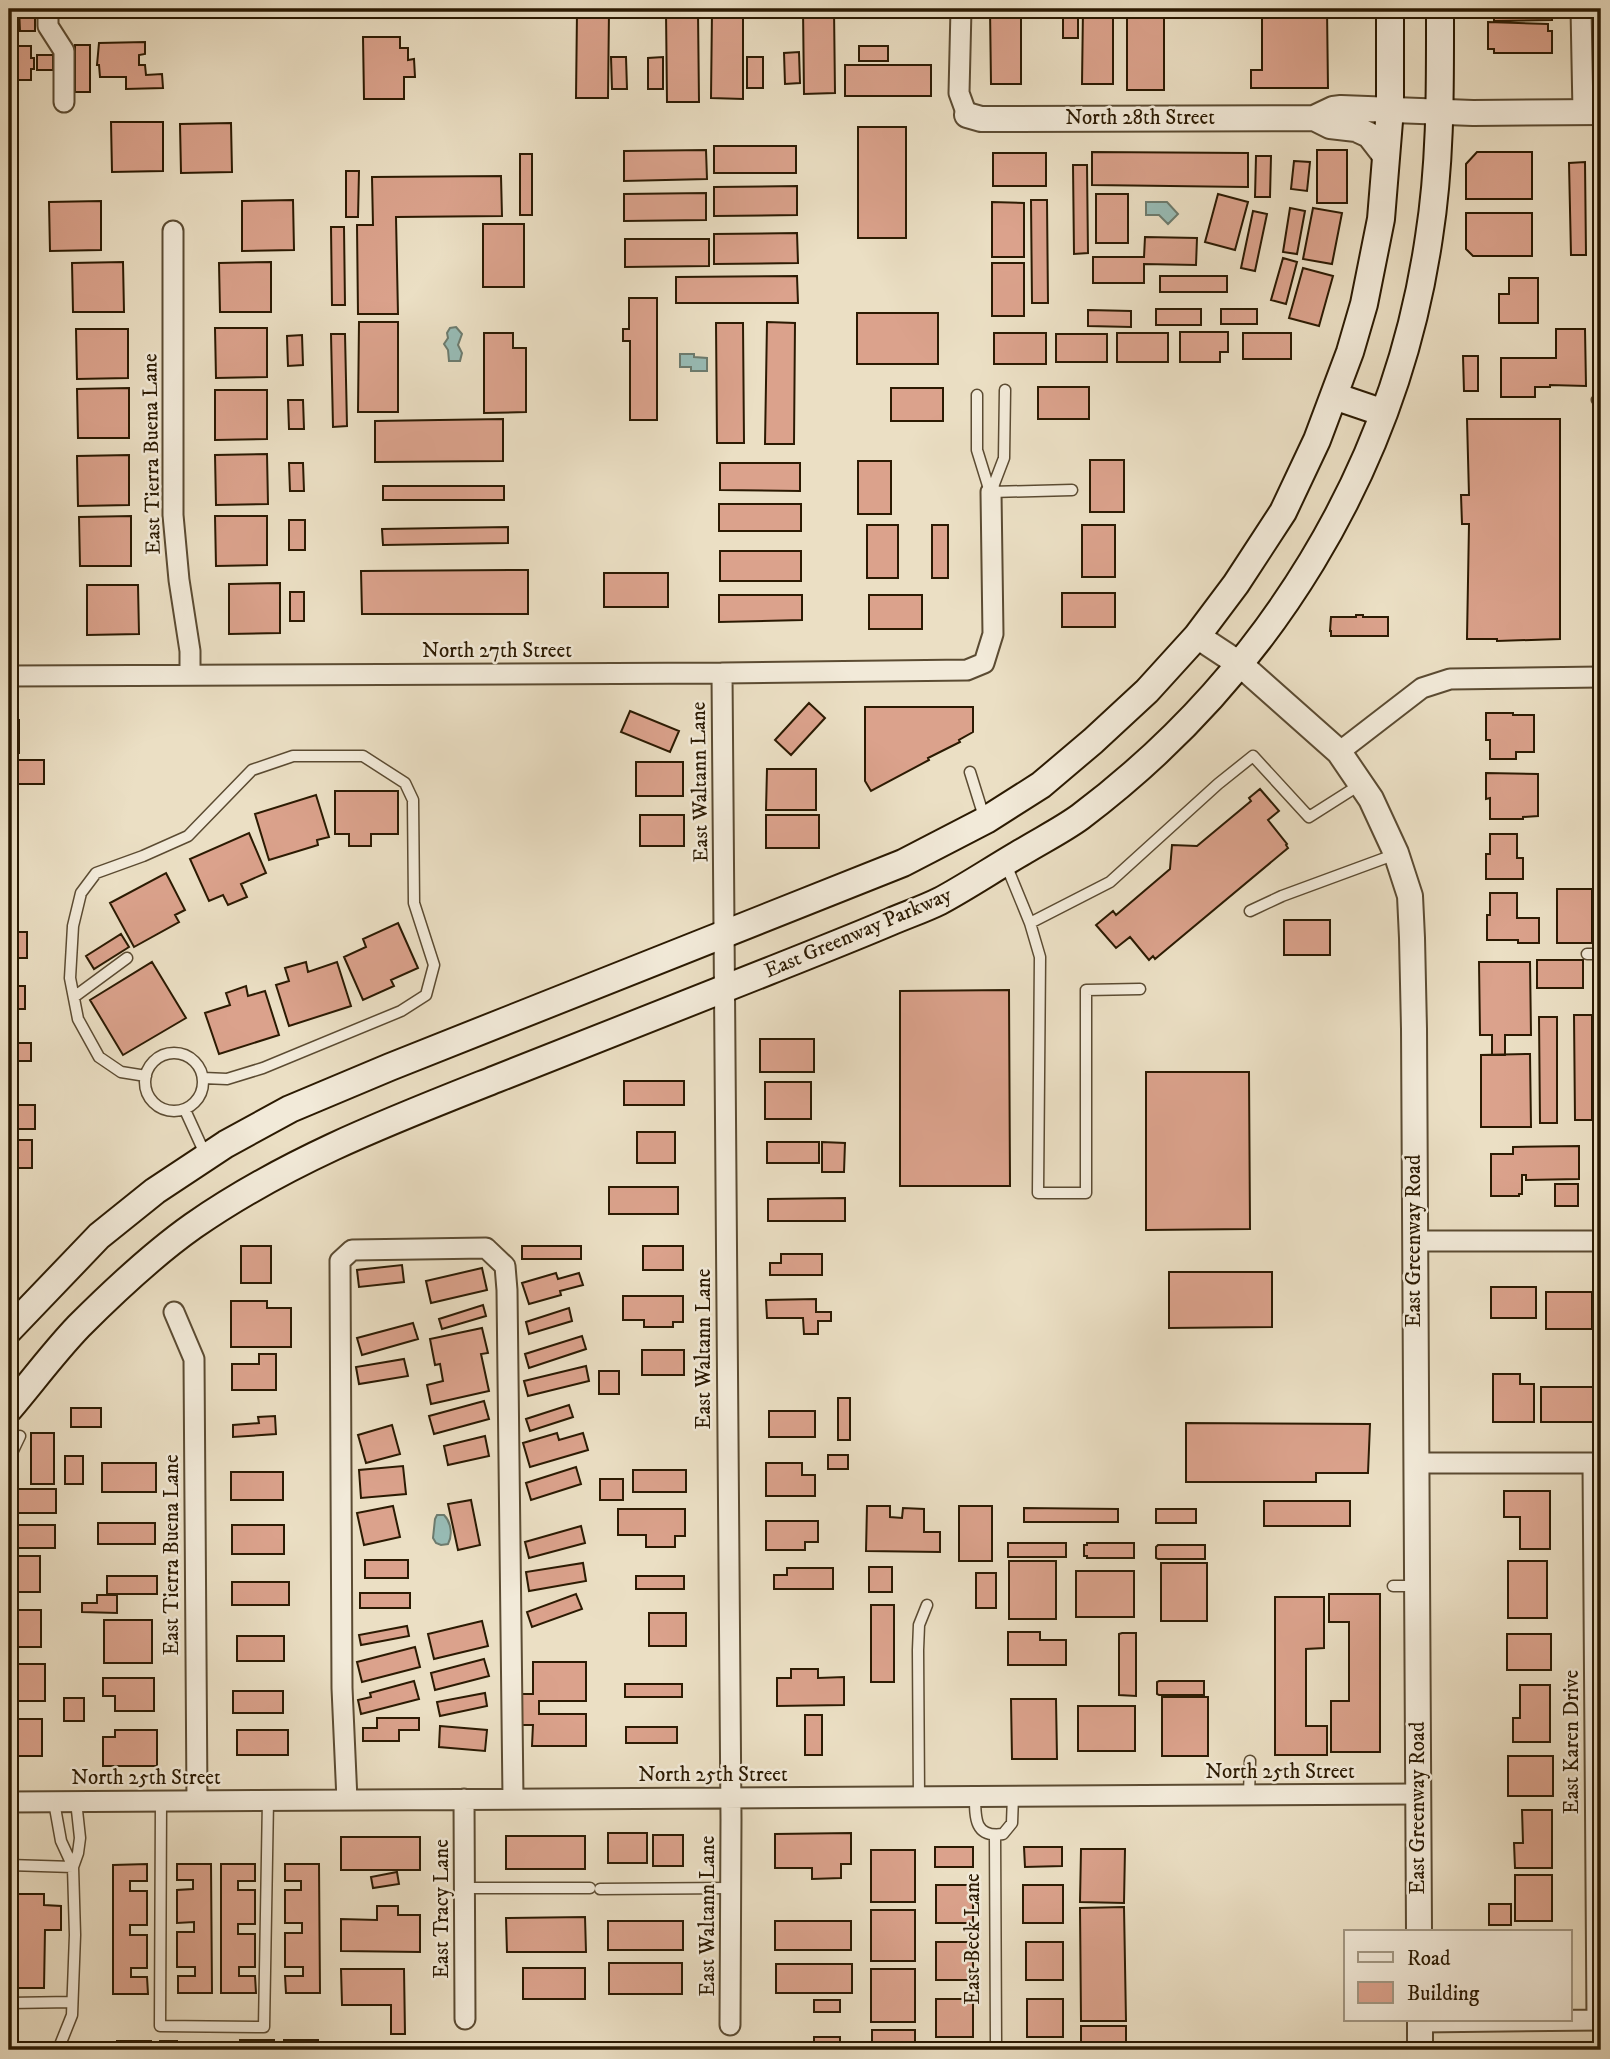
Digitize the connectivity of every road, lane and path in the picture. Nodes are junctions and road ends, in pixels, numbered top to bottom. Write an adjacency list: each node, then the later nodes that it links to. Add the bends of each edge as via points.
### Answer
1 (48, 9): 6 (street, via 48,26 64,51)
2 (961, 9): 10 (street, via 960,93)
3 (1390, 9): 7 (main road)
4 (1440, 9): 8 (main road)
5 (1581, 9): 9 (street)
6 (64, 102)
7 (1390, 109): 8 (street, North 28th Street); 11 (street, North 28th Street, via 1333,108); 12 (main road)
8 (1441, 111): 9 (street, North 28th Street); 17 (main road, East Greenway Parkway, via 1429,242 1412,325)
9 (1592, 112)
10 (967, 115): 11 (street, North 28th Street, via 981,119)
11 (1314, 118): 12 (street, North 28th Street, via 1368,135)
12 (1386, 157): 16 (main road, via 1381,219 1364,304)
13 (173, 232): 23 (street, East Tierra Buena Lane, via 173,515)
14 (1005, 390): 19 (lane, via 1004,458)
15 (977, 395): 19 (lane, via 977,450)
16 (1334, 396): 17 (main road); 20 (main road, via 1283,512)
17 (1384, 413): 21 (main road, East Greenway Parkway, via 1329,535)
18 (1072, 490): 19 (lane)
19 (990, 492): 22 (street, North 27th Street, via 993,634 984,663 967,670)
20 (1196, 636): 21 (street, East Greenway Road); 29 (main road, via 1147,691 1093,741 1041,785)
21 (1241, 664): 26 (street, East Greenway Road); 31 (main road, East Greenway Parkway, via 1185,726 1127,779 1074,821)
22 (722, 673): 23 (street, North 27th Street); 34 (street, East Waltann Lane)
23 (190, 675): 24 (street, North 27th Street)
24 (9, 676)
25 (1601, 677): 26 (street, via 1450,679 1422,688)
26 (1339, 752): 28 (street, East Greenway Road)
27 (970, 772): 29 (lane)
28 (1361, 784): 30 (street, East Greenway Road); 33 (lane, via 1309,817 1253,756 1111,882)
29 (986, 820): 31 (main road); 34 (main road, via 903,863)
30 (1396, 853): 32 (lane); 45 (street, East Greenway Road, via 1410,896 1412,938)
31 (1005, 862): 33 (lane); 38 (main road, East Greenway Parkway, via 938,902)
32 (1250, 911)
33 (1030, 923): 39 (lane, via 1041,957 1038,1193 1086,1194 1086,990)
34 (724, 933): 38 (street, East Waltann Lane); 44 (main road, via 290,1109)
35 (1587, 954): 36 (lane)
36 (1601, 954)
37 (127, 958): 40 (lane)
38 (724, 989): 49 (main road, East Greenway Parkway, via 411,1113 317,1153 254,1188 192,1227 138,1270 76,1329); 62 (street, East Waltann Lane)
39 (1140, 989)
40 (74, 997): 41 (lane, via 78,1018 99,1057 121,1072); 42 (lane, via 70,978 73,926 81,893 96,873 188,836 252,770 293,756 363,756 405,783 413,800 414,903 434,965 426,995 401,1011 262,1068 227,1079)
41 (146, 1076): 42 (lane, via 160,1057 178,1054 195,1061); 43 (lane, via 146,1089 157,1106)
42 (203, 1078): 43 (lane, via 200,1097)
43 (185, 1110): 44 (lane)
44 (207, 1157): 48 (main road, via 155,1191 99,1237)
45 (1414, 1241): 46 (street); 52 (street, East Greenway Road)
46 (1601, 1241)
47 (174, 1312): 69 (street, East Tierra Buena Lane, via 194,1359)
48 (9, 1330)
49 (9, 1409)
50 (20, 1436): 51 (lane)
51 (9, 1459)
52 (1415, 1463): 53 (street); 57 (street, East Greenway Road, via 1404,1586)
53 (1597, 1463): 56 (street, East Karen Drive)
54 (928, 1605): 59 (lane, via 919,1625)
55 (1250, 1761): 58 (lane)
56 (1598, 1776): 82 (street, East Karen Drive)
57 (1418, 1794): 58 (street, North 25th Street); 77 (street, East Greenway Road)
58 (1249, 1795): 61 (street, North 25th Street)
59 (919, 1796): 60 (street, North 25th Street); 62 (street, North 25th Street)
60 (975, 1796): 61 (street, North 25th Street); 72 (lane, via 978,1827)
61 (1013, 1796): 72 (lane, via 1012,1823 1003,1834)
62 (730, 1797): 64 (street, North 25th Street); 76 (street, East Waltann Lane)
63 (464, 1799): 64 (street, North 25th Street); 66 (street, North 25th Street); 75 (street, East Tracy Lane)
64 (513, 1799): 66 (street, via 508,1290 505,1266 486,1248 352,1250 340,1261 342,1688)
65 (268, 1800): 66 (street, North 25th Street); 68 (lane, via 264,2028 160,2026); 69 (street, North 25th Street)
66 (347, 1800)
67 (76, 1801): 68 (street, North 25th Street); 71 (street, North 25th Street); 74 (lane, via 79,1838)
68 (161, 1801): 69 (street, North 25th Street)
69 (197, 1801)
70 (9, 1802): 71 (street, North 25th Street)
71 (54, 1802): 74 (lane, via 61,1841)
72 (995, 1835): 85 (lane, East Beck Lane)
73 (9, 1865): 74 (lane)
74 (73, 1867): 78 (lane)
75 (464, 1888): 76 (lane); 80 (street, East Tracy Lane)
76 (731, 1888): 84 (street, East Waltann Lane)
77 (1419, 1930)
78 (72, 2002): 79 (lane); 86 (lane, via 72,2015)
79 (9, 2003)
80 (465, 2019)
81 (1572, 2020): 82 (street)
82 (1599, 2020)
83 (1420, 2021): 87 (street)
84 (730, 2025)
85 (996, 2042)
86 (58, 2050)
87 (1420, 2050)

